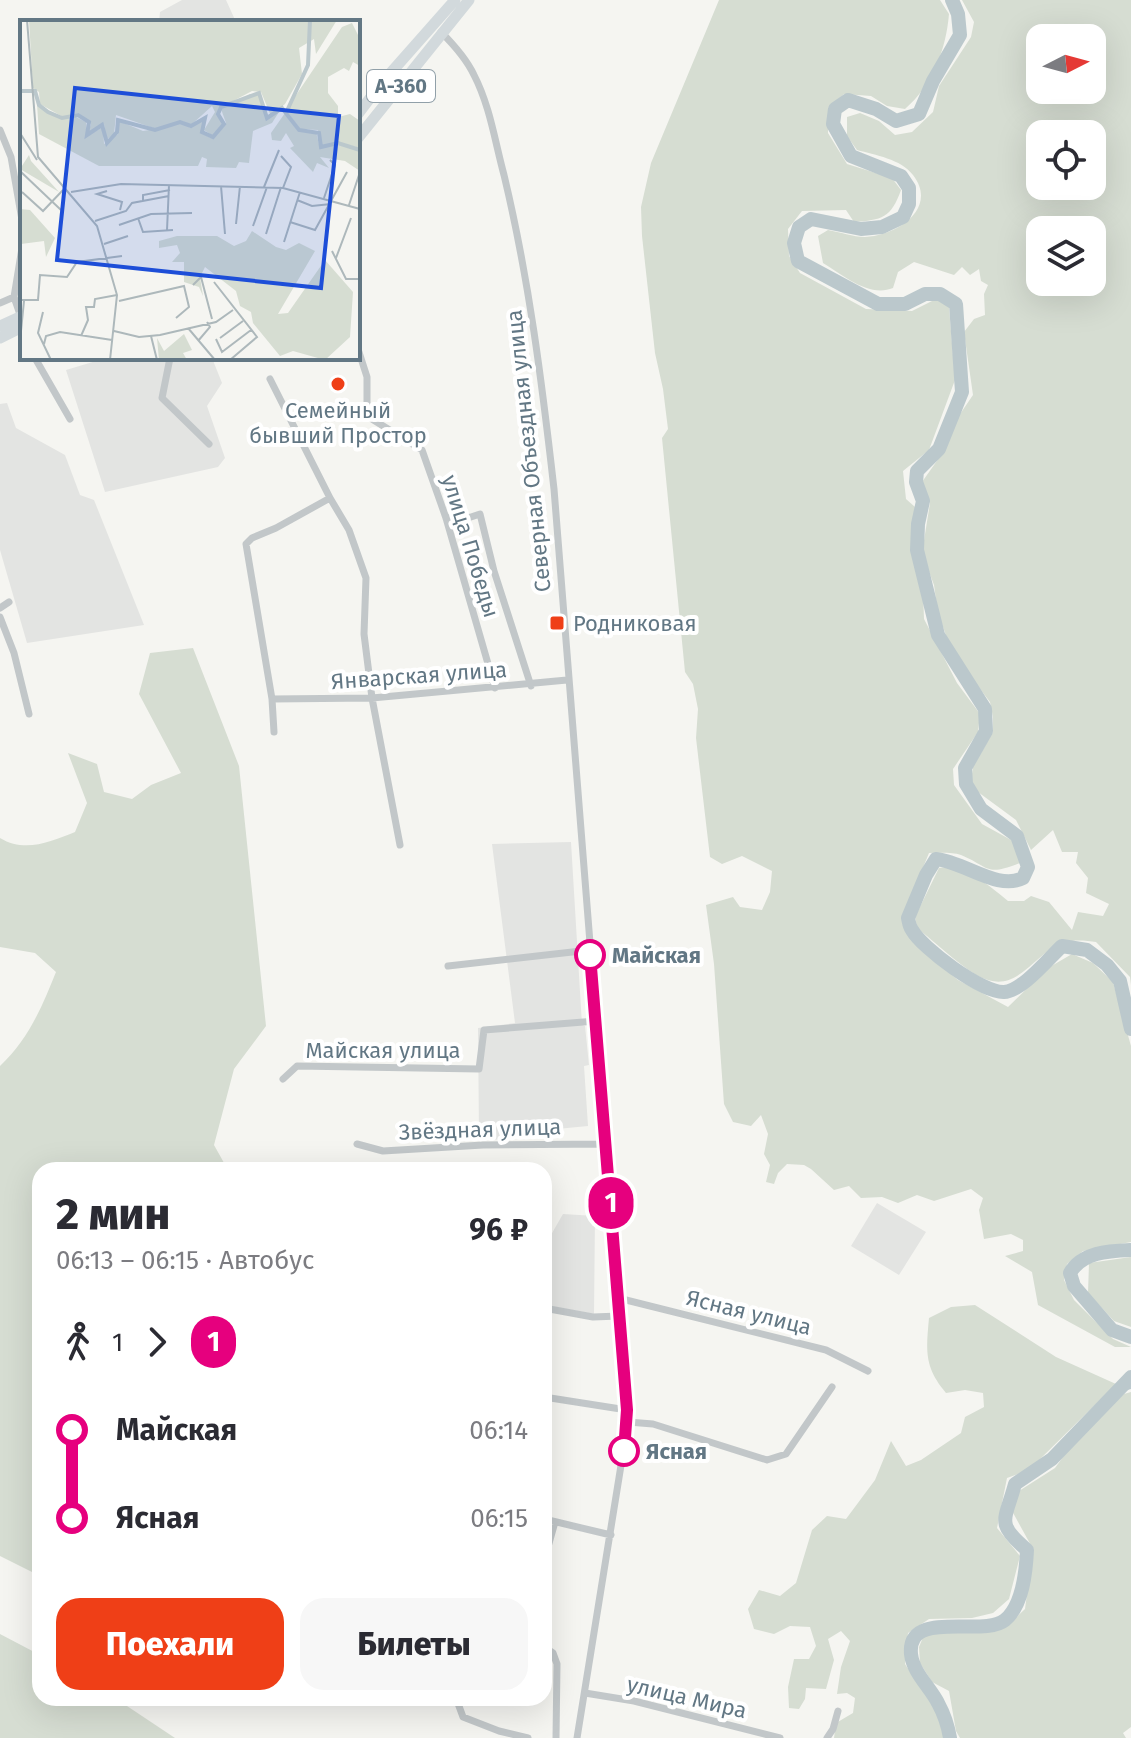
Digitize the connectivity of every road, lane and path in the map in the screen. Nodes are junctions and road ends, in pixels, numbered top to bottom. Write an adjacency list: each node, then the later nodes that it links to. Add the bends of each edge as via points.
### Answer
1 (455, 0): 3 (highway, А-360)
2 (469, 0): 4 (highway, А-360)
3 (433, 24): 4 (street, Северная Объездная улица); 5 (highway, А-360)
4 (443, 34): 7 (highway, А-360); 28 (street, Северная Объездная улица, via 467,61 484,98 523,261 554,489)
5 (360, 112)
6 (0, 130): 8 (street)
7 (360, 136)
8 (20, 209)
9 (20, 260): 10 (street)
10 (14, 297): 11 (street); 12 (street)
11 (0, 303)
12 (20, 314)
13 (20, 321): 15 (highway)
14 (20, 322): 16 (highway)
15 (0, 326)
16 (0, 338)
17 (360, 355): 24 (street, улица Победы, via 367,377 367,416 422,450)
18 (36, 360): 21 (street)
19 (170, 360): 22 (street, via 162,398)
20 (270, 379): 23 (street)
21 (70, 419)
22 (209, 444)
23 (330, 498): 31 (street, via 349,530 366,578 364,634); 32 (street, via 246,544)
24 (446, 518): 29 (street, via 480,514); 30 (street, улица Победы)
25 (9, 602): 26 (street)
26 (0, 608)
27 (0, 617): 33 (street)
28 (567, 680): 29 (street, Январская улица); 36 (street, Северная Объездная улица)
29 (531, 686): 30 (street, Январская улица)
30 (495, 688): 31 (street, Январская улица)
31 (372, 698): 32 (street, Январская улица); 35 (street)
32 (272, 699): 34 (street)
33 (29, 714)
34 (274, 732)
35 (400, 845)
36 (590, 950): 37 (street); 38 (street, Северная Объездная улица)
37 (448, 966)
38 (596, 1021): 39 (street, Майская улица, via 484,1030 479,1069 297,1066); 41 (street, Северная Объездная улица)
39 (283, 1079)
40 (357, 1144): 41 (street, Звёздная улица, via 383,1151)
41 (606, 1144): 42 (street, Северная Объездная улица)
42 (618, 1298): 44 (street, Северная Объездная улица); 45 (street, Ясная улица, via 826,1350)
43 (552, 1309): 44 (street)
44 (619, 1316): 48 (street, Северная Объездная улица)
45 (868, 1371)
46 (832, 1387): 49 (street, via 786,1454 767,1460 653,1424)
47 (552, 1398): 48 (street)
48 (627, 1410): 49 (street, Северная Объездная улица)
49 (628, 1422): 53 (street, Северная Объездная улица)
50 (552, 1521): 51 (street)
51 (555, 1522): 52 (street); 53 (street)
52 (552, 1533)
53 (611, 1535): 55 (street, Северная Объездная улица)
54 (552, 1652): 59 (street, via 557,1664)
55 (585, 1693): 60 (street, Северная Объездная улица); 61 (street, улица Мира)
56 (459, 1706): 58 (street, via 463,1717)
57 (838, 1711): 62 (street)
58 (528, 1738)
59 (556, 1738)
60 (577, 1738)
61 (780, 1738)
62 (827, 1738)

